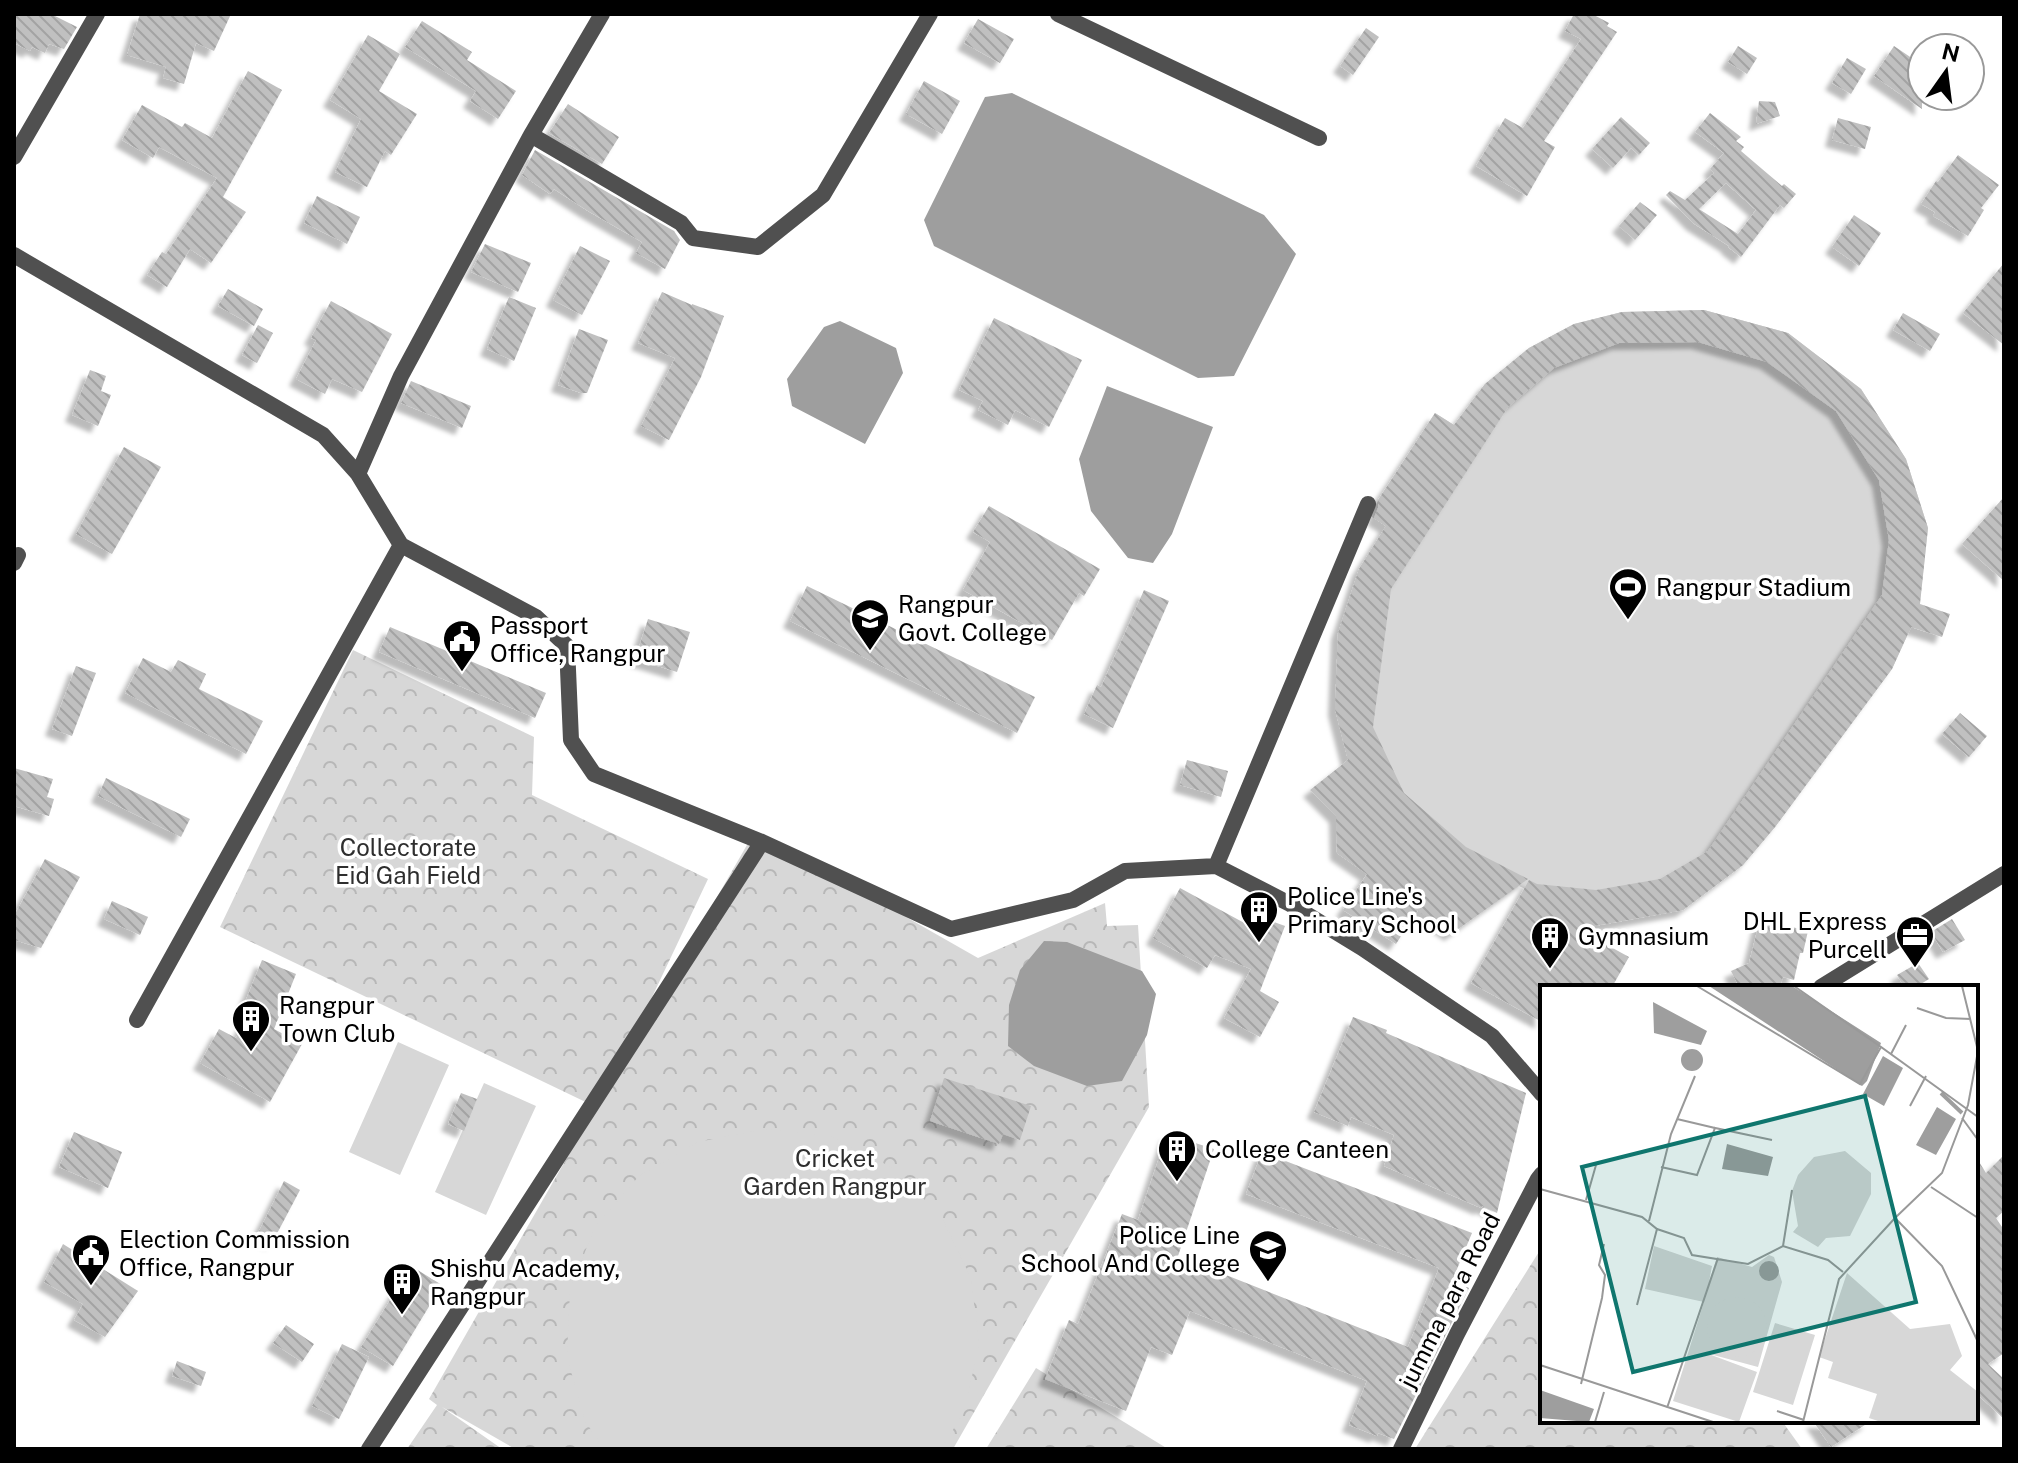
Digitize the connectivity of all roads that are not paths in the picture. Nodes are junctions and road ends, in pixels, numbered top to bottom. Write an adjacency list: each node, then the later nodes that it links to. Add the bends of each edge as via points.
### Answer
1 (97, 14): 7 (street)
2 (602, 14): 5 (street)
3 (930, 14): 5 (street, via 823,195 758,247 693,238 681,223)
4 (1058, 14): 6 (street)
5 (531, 135): 9 (street, via 401,376)
6 (1319, 138)
7 (14, 157)
8 (14, 255): 9 (street, via 323,435)
9 (358, 474): 11 (street)
10 (1368, 504): 13 (street)
11 (401, 545): 12 (street, via 536,617 567,646 571,740 594,774); 16 (street)
12 (762, 842): 13 (street, via 951,929 1073,900 1125,871); 19 (street)
13 (1216, 866): 17 (street, via 1362,948 1492,1036)
14 (2004, 874): 15 (street)
15 (1824, 985)
16 (137, 1020)
17 (1540, 1092)
18 (1540, 1176): 20 (street, jumma para Road)
19 (369, 1449)
20 (1401, 1449)

